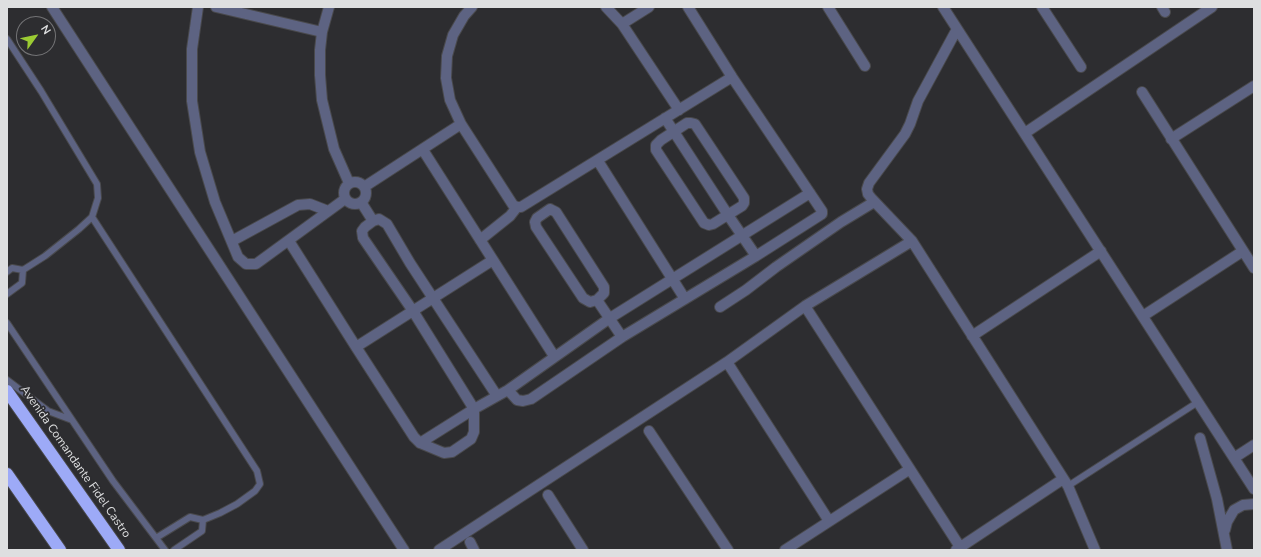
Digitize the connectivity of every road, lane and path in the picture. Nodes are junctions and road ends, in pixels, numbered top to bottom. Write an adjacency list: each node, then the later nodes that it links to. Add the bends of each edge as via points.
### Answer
1 (52, 7): 98 (street)
2 (198, 7): 45 (street, via 192,49 192,101 200,152 215,202)
3 (216, 7): 15 (street)
4 (329, 7): 15 (street)
5 (472, 7): 24 (street, via 454,35 447,56 446,78 450,100)
6 (606, 7): 13 (street)
7 (649, 7): 13 (street)
8 (688, 7): 19 (street)
9 (828, 7): 17 (street)
10 (943, 7): 14 (street)
11 (1042, 7): 18 (street)
12 (1212, 7): 26 (street)
13 (622, 24): 22 (street)
14 (957, 29): 26 (street); 36 (street, via 918,101 905,134 869,183 868,194)
15 (322, 32): 30 (street, via 322,100 334,149)
16 (7, 39): 40 (lane, via 97,184 98,198)
17 (865, 66)
18 (1081, 67)
19 (732, 77): 22 (street); 32 (street)
20 (1254, 86): 27 (street)
21 (1142, 92): 27 (street)
22 (679, 110): 23 (street)
23 (665, 118): 25 (street); 29 (street)
24 (461, 124): 28 (street); 37 (street, via 513,205)
25 (674, 132): 41 (street); 41 (street, via 687,123 696,124 744,198 742,206); 41 (street, via 656,145 656,150 704,223 713,224)
26 (1025, 134): 48 (street)
27 (1171, 139): 49 (street)
28 (423, 150): 31 (street); 44 (street)
29 (598, 161): 34 (street); 55 (street)
30 (348, 183): 31 (street, via 357,182); 33 (street, via 344,190)
31 (364, 187): 35 (street, via 366,195)
32 (810, 193): 43 (street); 50 (street, via 822,214)
33 (345, 199): 35 (street, via 352,204); 38 (street)
34 (534, 199): 37 (street); 39 (street)
35 (361, 202): 42 (street)
36 (874, 202): 47 (street); 61 (street, via 841,222)
37 (517, 207): 44 (street, via 510,216)
38 (328, 211): 45 (street, via 310,204 298,205); 46 (street)
39 (544, 212): 59 (street, via 550,209 556,212 604,286 604,293); 59 (street, via 537,218 536,227 583,298 590,302)
40 (92, 216): 53 (lane, via 45,256); 89 (lane, via 257,471 260,484 255,491 237,504)
41 (728, 216): 43 (street)
42 (373, 221): 57 (street, via 379,219 387,224); 62 (street, via 362,231 363,238)
43 (742, 236): 50 (street); 55 (street)
44 (480, 240): 51 (street)
45 (232, 241): 46 (street, via 238,257 246,264 256,264)
46 (289, 241): 68 (street)
47 (912, 241): 60 (street); 66 (street)
48 (1101, 251): 63 (street); 66 (street)
49 (1243, 251): 52 (street); 63 (street)
50 (756, 256): 58 (street)
51 (493, 260): 57 (street); 69 (street)
52 (1254, 268)
53 (23, 270): 54 (lane, via 12,268); 56 (lane, via 22,283)
54 (7, 272)
55 (672, 279): 58 (street); 64 (street)
56 (7, 294)
57 (434, 298): 62 (street); 74 (street)
58 (685, 299): 67 (street)
59 (597, 300): 64 (street)
60 (805, 306): 70 (street); 83 (street)
61 (720, 308)
62 (413, 311): 68 (street); 76 (street)
63 (1143, 316): 75 (street)
64 (610, 318): 67 (street); 69 (street)
65 (7, 322): 77 (lane)
66 (972, 336): 85 (street)
67 (622, 337): 72 (street, via 531,400 516,400)
68 (356, 347): 80 (street)
69 (554, 356): 72 (street)
70 (726, 362): 90 (street); 99 (street)
71 (7, 380): 77 (lane, via 48,411)
72 (508, 390): 74 (street)
73 (7, 391): 95 (highway, Avenida Comandante Fidel Castro)
74 (498, 396): 76 (street)
75 (1198, 402): 82 (street); 85 (lane)
76 (474, 409): 80 (street); 80 (street, via 474,432 471,438 452,452 444,453)
77 (72, 420): 92 (lane)
78 (649, 431): 101 (street)
79 (1200, 438): 91 (street)
80 (420, 443)
81 (1254, 445): 82 (street)
82 (1234, 458): 86 (street)
83 (910, 469): 90 (street); 93 (street)
84 (7, 474): 94 (highway)
85 (1066, 482): 93 (street); 103 (street)
86 (1254, 489)
87 (548, 494): 100 (street)
88 (1254, 504): 91 (street, via 1234,510 1227,522)
89 (203, 520): 92 (lane, via 190,516); 97 (lane, via 202,531)
90 (829, 521): 102 (street)
91 (1225, 537): 104 (street)
92 (156, 538): 96 (lane)
93 (959, 549)
94 (60, 550)
95 (119, 550)
96 (165, 550)
97 (174, 550)
98 (404, 550)
99 (439, 550)
100 (583, 550)
101 (728, 550)
102 (785, 550)
103 (1095, 550)
104 (1227, 550)

